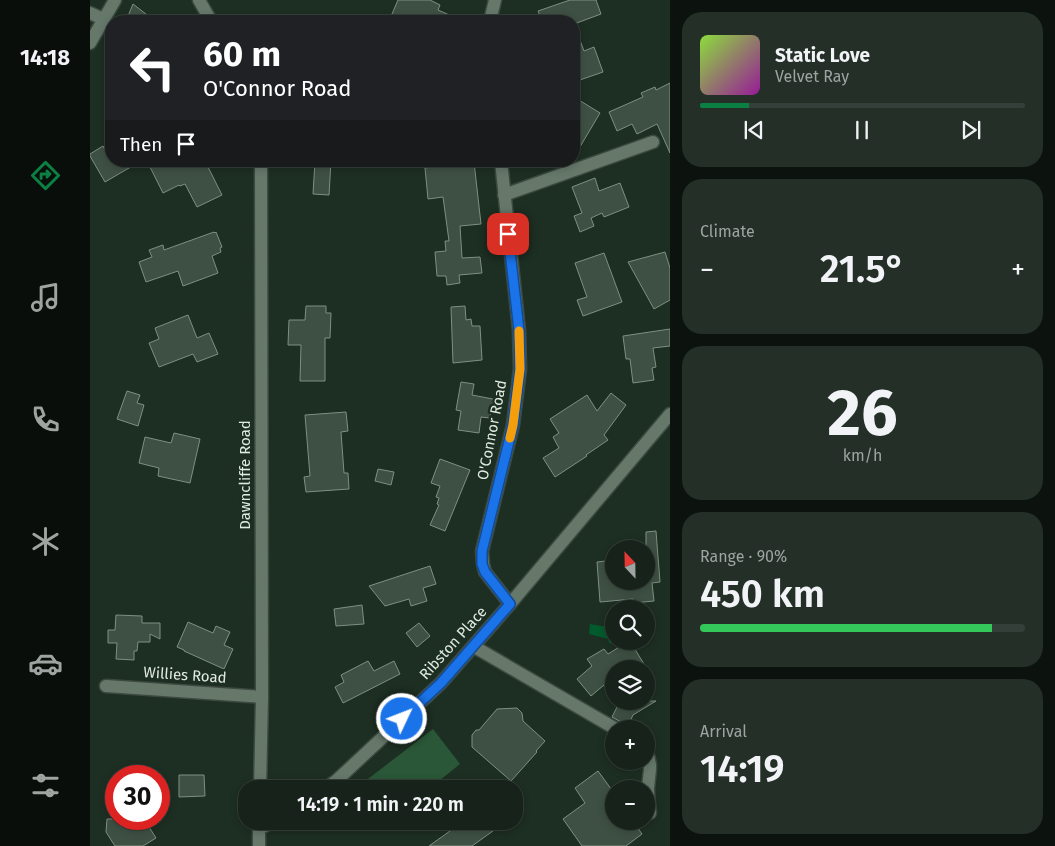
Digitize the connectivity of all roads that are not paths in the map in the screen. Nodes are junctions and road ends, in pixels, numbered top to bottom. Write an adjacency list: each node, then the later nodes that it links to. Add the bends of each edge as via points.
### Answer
1 (115, 0): 5 (street)
2 (199, 0): 6 (street)
3 (495, 0): 7 (street)
4 (90, 13): 9 (street)
5 (106, 15)
6 (208, 15)
7 (491, 15)
8 (105, 16): 9 (street)
9 (103, 19): 10 (street)
10 (91, 39)
11 (653, 142): 14 (street)
12 (262, 167): 19 (street, Dawncliffe Road)
13 (502, 167): 14 (street, O'Connor Road)
14 (504, 195): 16 (street, O'Connor Road, via 519,330 520,369 513,425 482,551 482,564)
15 (670, 414): 16 (street, Ribston Place)
16 (510, 604): 17 (street, Ribston Place)
17 (473, 646): 20 (street); 22 (street, Ribston Place, via 441,683)
18 (106, 686): 19 (street, Willies Road)
19 (262, 697): 21 (street, Dawncliffe Road)
20 (605, 723)
21 (260, 780)
22 (337, 780)
23 (259, 830): 24 (street)
24 (259, 846)

